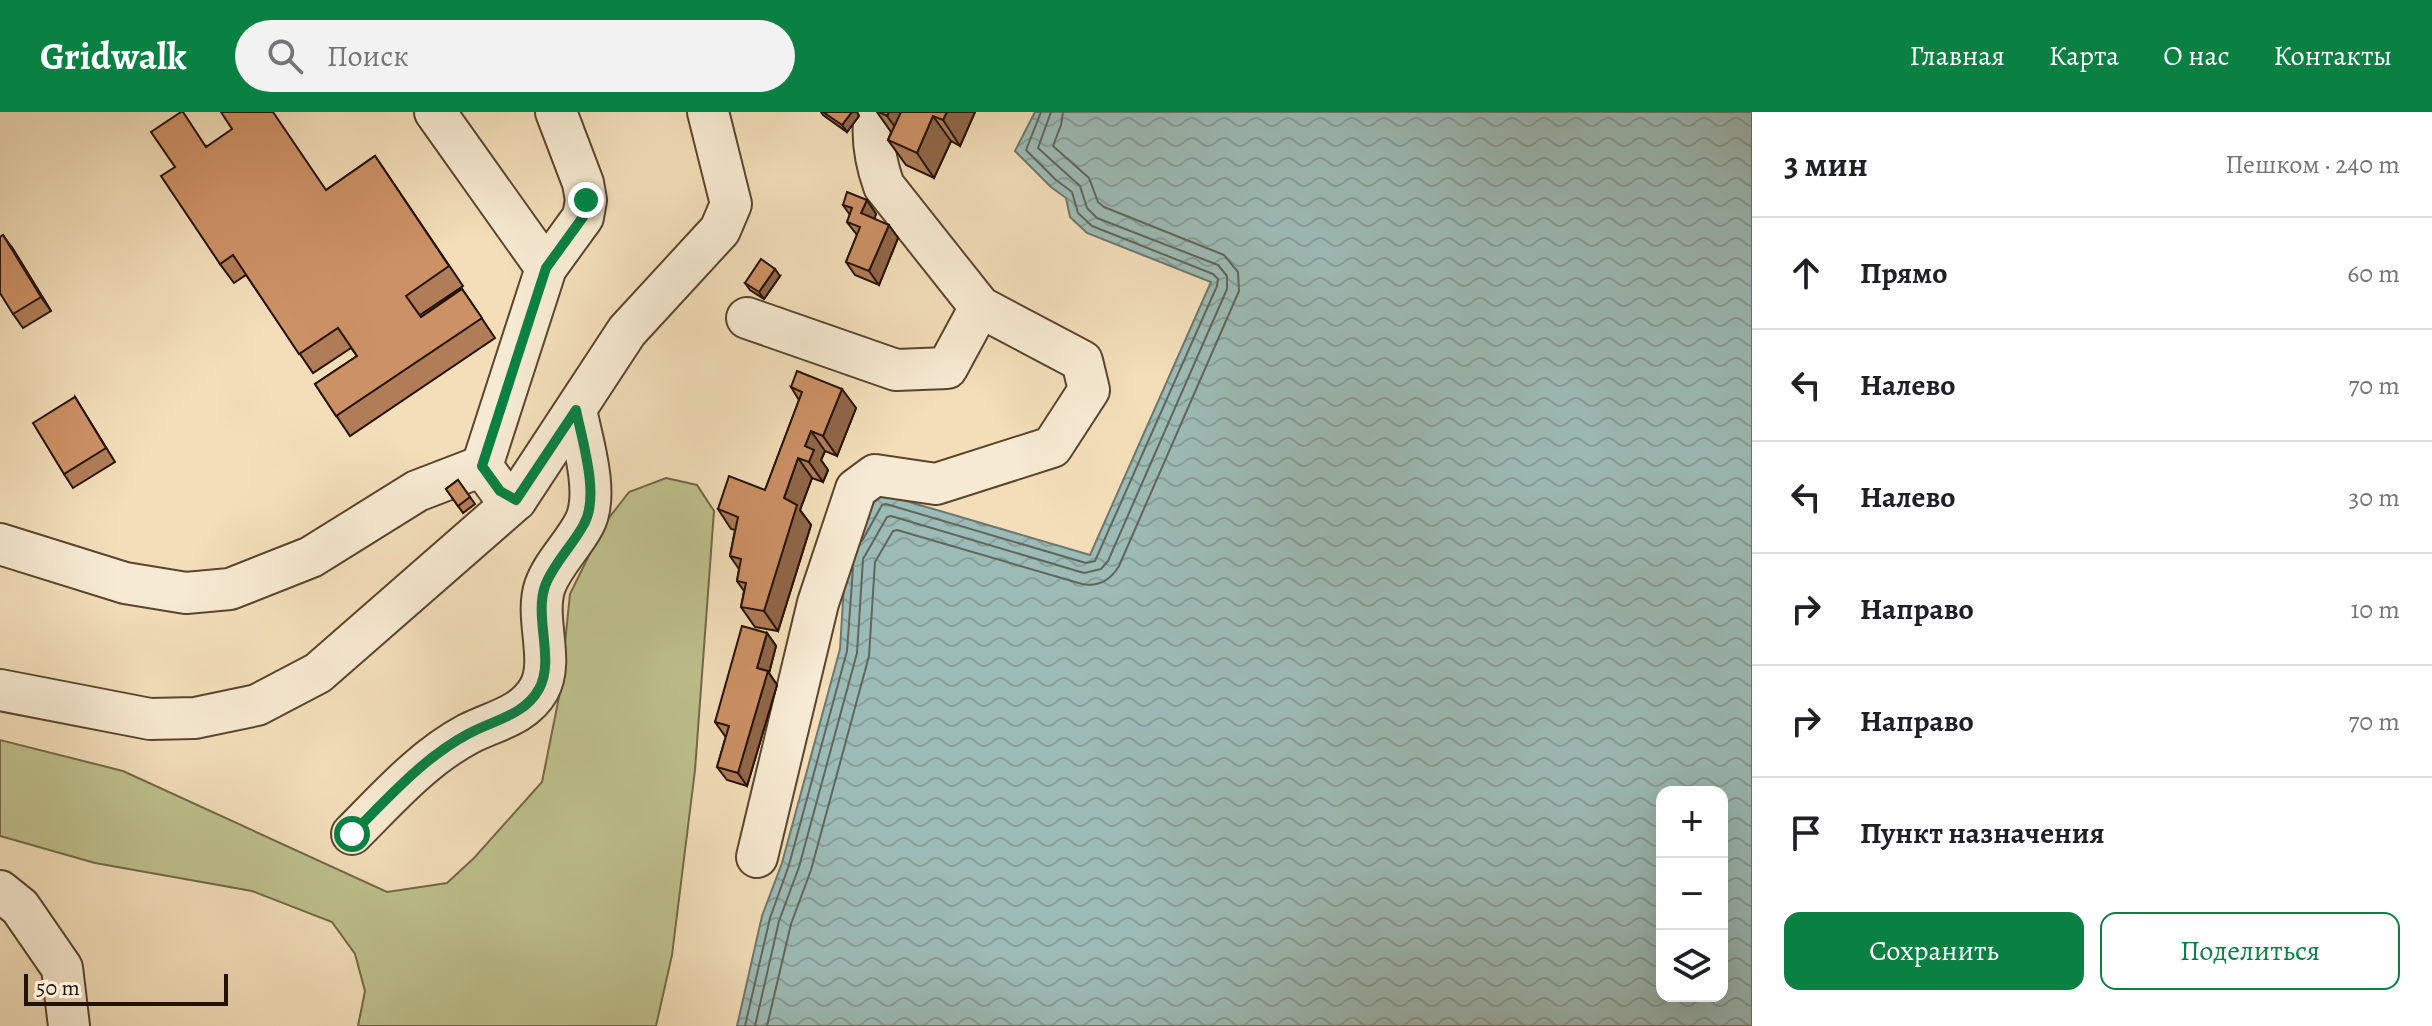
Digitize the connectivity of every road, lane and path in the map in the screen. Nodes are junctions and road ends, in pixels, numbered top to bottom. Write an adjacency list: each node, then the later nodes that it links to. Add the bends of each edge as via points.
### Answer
1 (435, 112): 5 (lane)
2 (556, 112): 5 (lane, via 586,200 583,217)
3 (708, 112): 8 (lane, via 731,204 720,230 627,331)
4 (875, 112): 6 (lane, via 872,133 884,186)
5 (546, 268): 9 (lane)
6 (980, 307): 7 (lane, via 947,368 896,370); 14 (lane, via 1082,361 1089,390 1052,447 936,484 875,475 856,489 818,603)
7 (747, 318)
8 (576, 410): 10 (lane); 13 (lane, via 591,484 586,521 545,586 540,617 545,659 539,688 516,714 467,734 417,769)
9 (482, 466): 10 (lane, via 500,491); 11 (lane, via 417,491 311,557 230,589 186,593 125,583)
10 (516, 500): 12 (lane, via 318,673 257,705 195,718 150,719)
11 (0, 544)
12 (0, 690)
13 (352, 834)
14 (757, 857)
15 (0, 891): 16 (lane, via 20,907 62,968)
16 (69, 1026)

